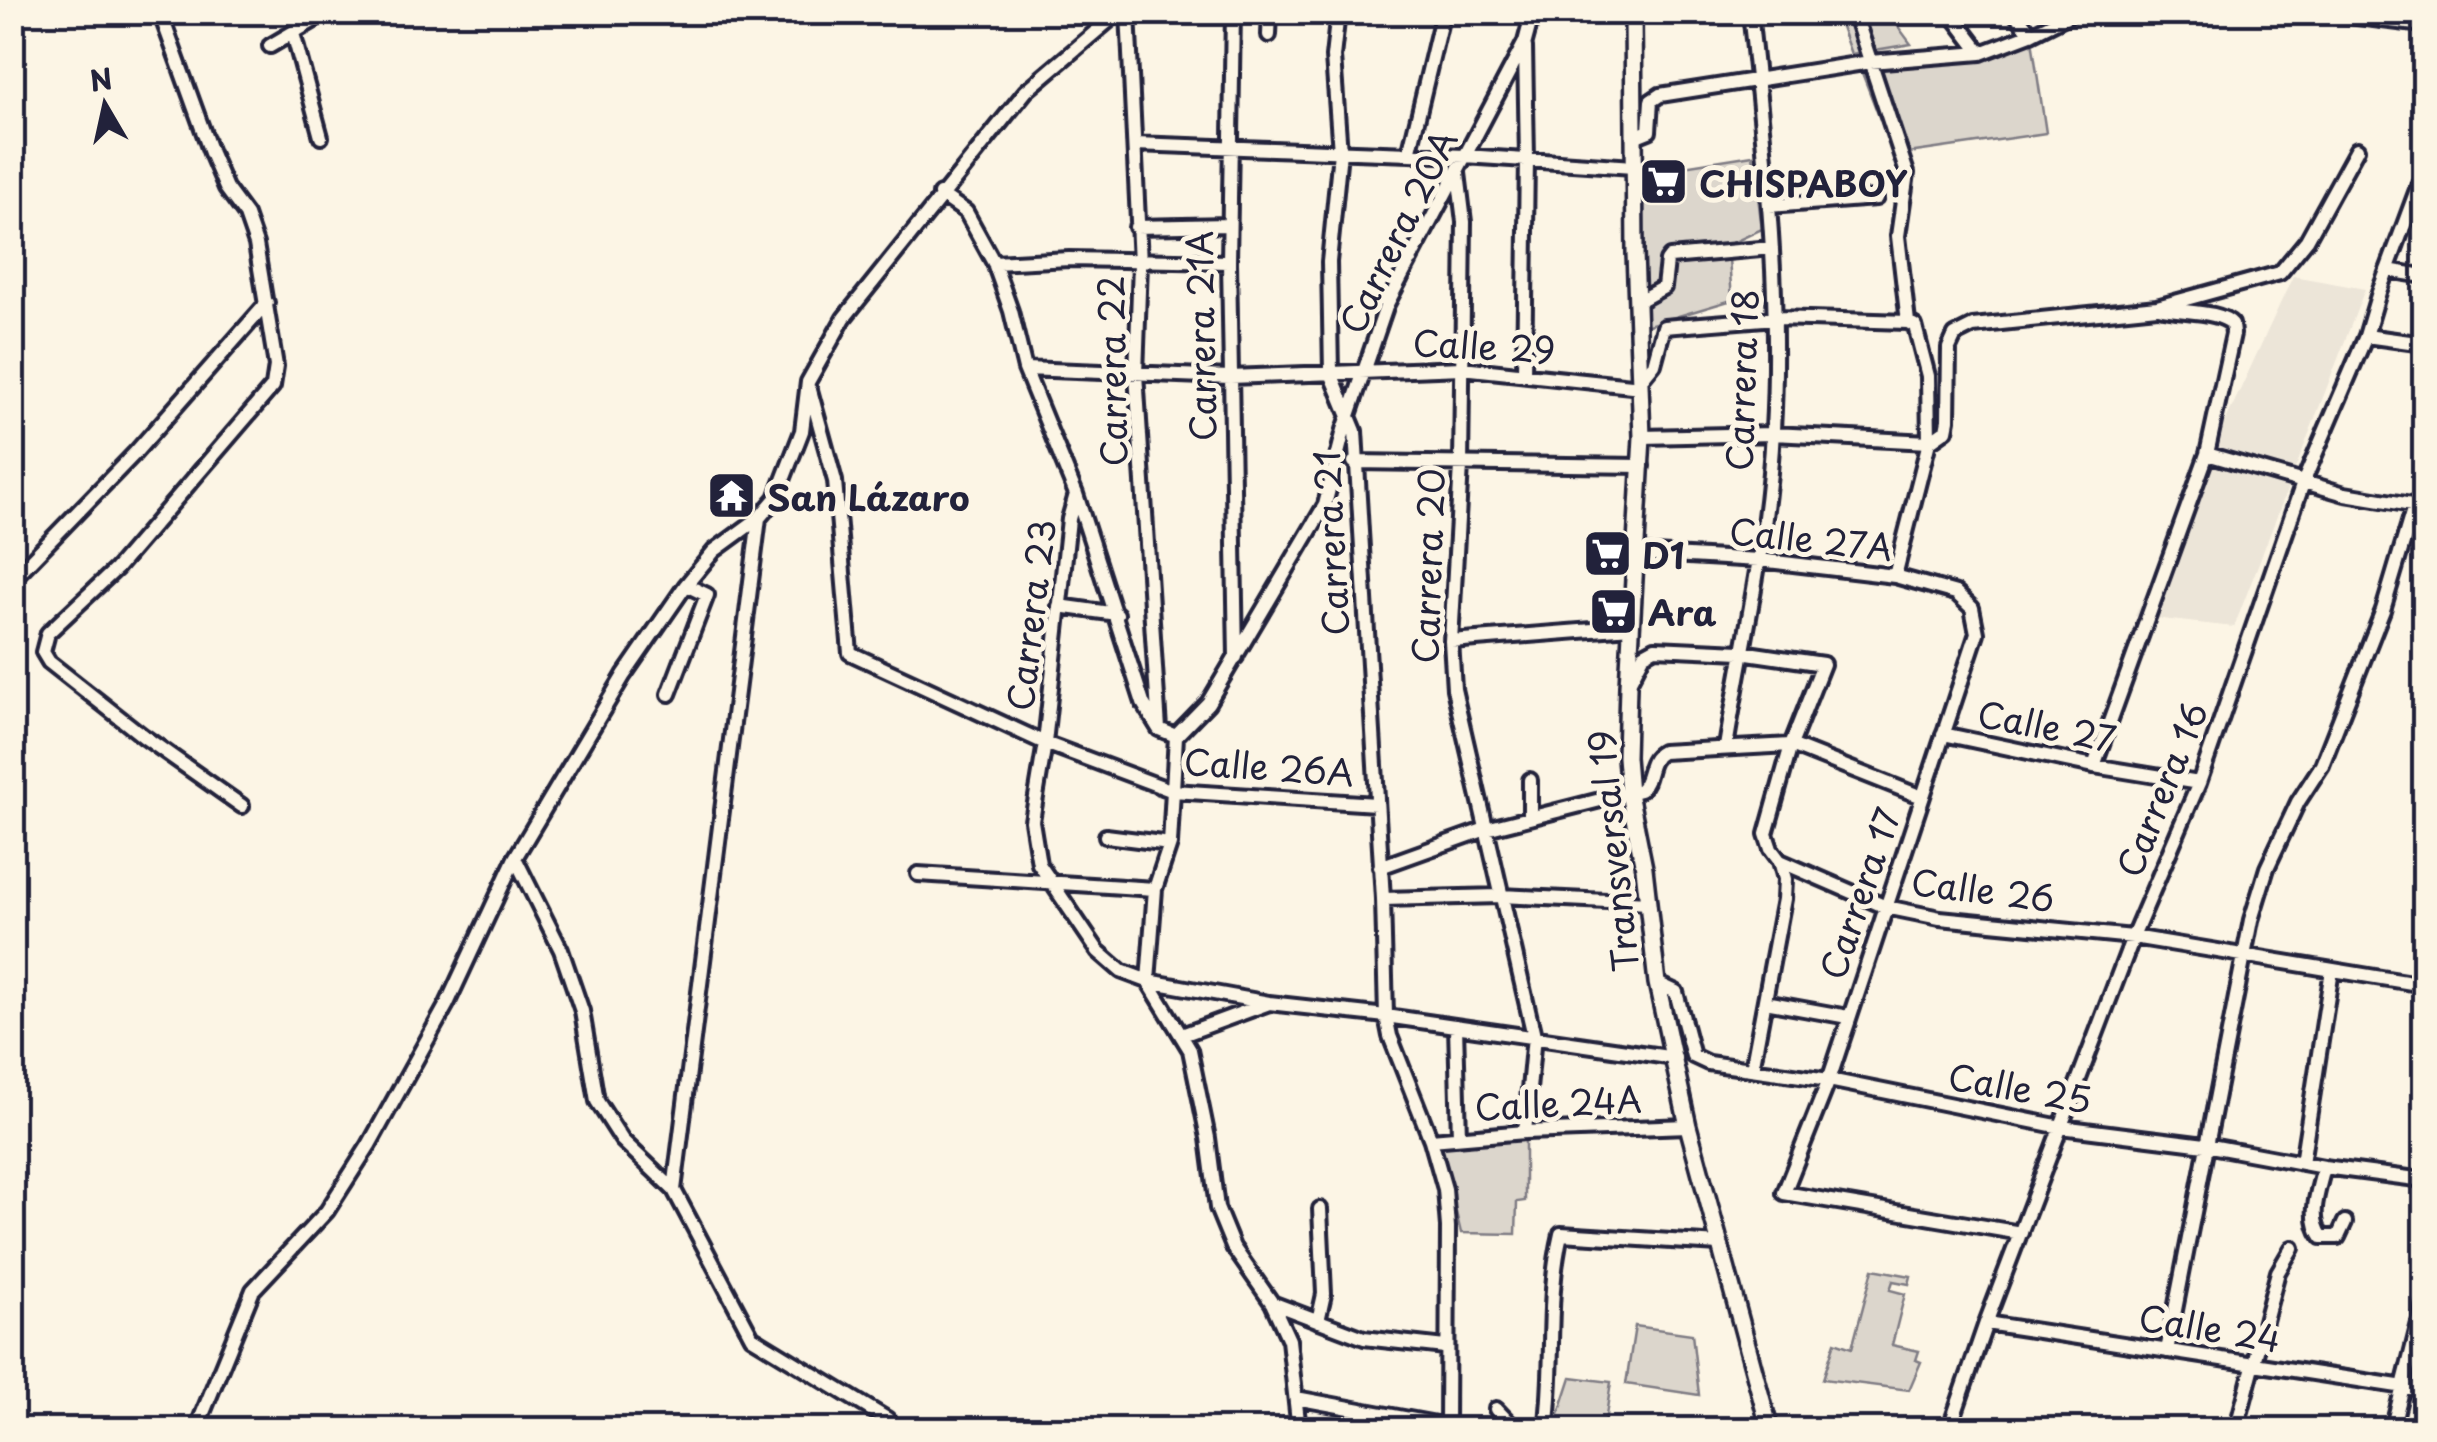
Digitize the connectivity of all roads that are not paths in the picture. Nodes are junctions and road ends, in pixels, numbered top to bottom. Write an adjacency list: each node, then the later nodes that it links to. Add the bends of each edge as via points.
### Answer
1 (160, 12): 51 (street, via 226,188 246,215)
2 (328, 12): 18 (street)
3 (1119, 12): 39 (street, via 1026,90)
4 (1128, 12): 28 (street, Carrera 22)
5 (1233, 12): 29 (street, Carrera 21A)
6 (1270, 12): 20 (street)
7 (1338, 12): 31 (street, Carrera 21, via 1333,57)
8 (1443, 12): 32 (street)
9 (1533, 12): 21 (street, Carrera 20A)
10 (1633, 12): 27 (main road, Transversal 19)
11 (1750, 12): 25 (street, Carrera 18)
12 (1854, 12): 24 (street)
13 (1950, 12): 23 (street)
14 (2014, 12): 19 (street)
15 (2075, 12): 19 (street)
16 (2316, 12): 17 (street)
17 (2424, 25)
18 (293, 33): 22 (street); 26 (street)
19 (2031, 34): 23 (street)
20 (1269, 36)
21 (1525, 42): 33 (street, Carrera 20A); 34 (street)
22 (270, 46)
23 (1981, 53): 24 (street)
24 (1870, 62): 25 (street); 54 (street, via 1907,173 1898,236)
25 (1757, 79): 27 (street, via 1660,94 1651,101 1649,131); 41 (street, Carrera 18)
26 (322, 137)
27 (1634, 137): 35 (main road, Transversal 19)
28 (1135, 144): 29 (street); 43 (street, Carrera 22)
29 (1229, 148): 31 (street); 42 (street, Carrera 21A)
30 (2357, 149): 52 (street, via 2307,240 2280,273)
31 (1340, 152): 32 (street); 60 (street, Carrera 21, via 1328,262)
32 (1409, 154): 33 (street)
33 (1465, 156): 34 (street); 37 (street, Carrera 20A)
34 (1528, 159): 35 (street); 62 (street)
35 (1634, 167): 50 (main road, Transversal 19)
36 (2424, 170): 38 (street, Carrera 16)
37 (1458, 173): 57 (street, Carrera 20); 59 (street, Carrera 20A, via 1388,304)
38 (2422, 185): 48 (street, Carrera 16)
39 (940, 194): 46 (street, via 966,212); 64 (street, via 844,318)
40 (1876, 198): 41 (street)
41 (1768, 206): 44 (street, Carrera 18)
42 (1229, 225): 43 (street); 45 (street, Carrera 21A)
43 (1136, 227): 47 (street, Carrera 22)
44 (1772, 248): 50 (street, via 1668,258 1664,287); 53 (street, Carrera 18)
45 (1228, 262): 47 (street); 63 (street, Carrera 21A)
46 (994, 263): 47 (street); 58 (street)
47 (1140, 263): 61 (street, Carrera 22)
48 (2387, 270): 49 (street); 55 (street, Carrera 16)
49 (2424, 276)
50 (1636, 302): 65 (main road, Transversal 19)
51 (267, 303): 81 (street); 105 (street, via 273,386 116,570 48,633 43,652 143,736)
52 (2157, 307): 69 (street, via 1972,326 1955,335 1946,430); 70 (street, via 2218,314 2232,324)
53 (1776, 318): 54 (street); 65 (street, via 1664,327); 67 (street, Carrera 18)
54 (1911, 324): 69 (street, via 1928,376)
55 (2366, 336): 56 (street); 74 (street, Carrera 16)
56 (2424, 344)
57 (1462, 368): 59 (street, Calle 29); 62 (street, Calle 29); 72 (street, Carrera 20)
58 (1025, 369): 61 (street, Calle 29); 75 (street)
59 (1364, 372): 60 (street, Calle 29); 66 (street, Carrera 20A)
60 (1331, 373): 63 (street, Calle 29); 66 (street, Carrera 21)
61 (1136, 374): 63 (street, Calle 29); 92 (street, Carrera 22)
62 (1524, 374): 65 (street, Calle 29)
63 (1230, 377): 89 (street, Carrera 21A)
64 (808, 382): 77 (street, via 802,431 776,498); 95 (street, Calle 26A, via 835,480 850,653)
65 (1641, 383): 68 (main road, Transversal 19)
66 (1348, 418): 71 (street, Carrera 21); 89 (street, Carrera 20A, via 1325,505)
67 (1773, 434): 68 (street); 69 (street); 79 (street, Carrera 18)
68 (1642, 438): 73 (main road, Transversal 19)
69 (1929, 442): 80 (street)
70 (2207, 454): 74 (street); 98 (street)
71 (1354, 462): 72 (street); 104 (street, Carrera 21)
72 (1461, 466): 73 (street); 87 (street, Carrera 20)
73 (1642, 466): 78 (main road, Transversal 19)
74 (2303, 484): 76 (street); 100 (street, Carrera 16)
75 (1076, 494): 83 (street, Carrera 23); 85 (street)
76 (2420, 506): 121 (street, via 2322,765 2268,868)
77 (759, 518): 82 (street, via 714,551); 145 (street)
78 (1636, 554): 79 (street, Calle 27A); 86 (main road, Transversal 19)
79 (1759, 560): 80 (street, Calle 27A); 88 (street, Carrera 18)
80 (1895, 576): 84 (street, Calle 27A, via 1956,593)
81 (12, 580)
82 (686, 584): 91 (street, via 707,595); 110 (street)
83 (1059, 606): 85 (street); 95 (street, Carrera 23)
84 (1972, 608): 93 (street, Carrera 17, via 1977,633)
85 (1117, 614): 92 (street, via 1142,704)
86 (1631, 626): 87 (street); 90 (main road, Transversal 19)
87 (1451, 641): 107 (street, Carrera 20, via 1454,689)
88 (1741, 652): 90 (street, via 1655,648 1644,654); 96 (street, via 1823,664); 97 (street, Carrera 18)
89 (1236, 659): 94 (street, Carrera 20A)
90 (1628, 686): 102 (main road, Transversal 19)
91 (669, 694)
92 (1159, 728): 94 (street)
93 (1943, 734): 98 (street, Calle 27); 103 (street, Carrera 17)
94 (1176, 736): 101 (street)
95 (1045, 744): 101 (street, Calle 26A); 114 (street, Carrera 23, via 1032,821)
96 (1791, 745): 97 (street); 103 (street); 111 (street, via 1766,834)
97 (1726, 747): 102 (street, via 1656,755 1646,784)
98 (2094, 766): 100 (street, Calle 27)
99 (1530, 780): 106 (street)
100 (2200, 782): 120 (street, Carrera 16)
101 (1173, 791): 104 (street, Calle 26A); 109 (street)
102 (1629, 794): 106 (street); 118 (main road, Transversal 19)
103 (1922, 798): 119 (street, Carrera 17)
104 (1376, 804): 112 (street, Carrera 21)
105 (242, 806)
106 (1530, 816): 107 (street)
107 (1486, 829): 112 (street); 116 (street, Carrera 20)
108 (1106, 836): 109 (street)
109 (1170, 844): 115 (street)
110 (515, 858): 145 (street, via 562,950 597,1101 622,1140); 164 (street, via 447,1004 370,1145 327,1210 253,1290)
111 (1780, 862): 119 (street, Calle 26); 126 (street, via 1784,899)
112 (1380, 866): 117 (street, Carrera 21)
113 (918, 874): 114 (street)
114 (1049, 882): 115 (street); 123 (street, Carrera 23, via 1098,951 1121,971)
115 (1155, 889): 123 (street)
116 (1500, 896): 117 (street); 118 (street); 132 (street, Carrera 20)
117 (1383, 899): 128 (street, Carrera 21)
118 (1649, 903): 124 (main road, Transversal 19)
119 (1886, 907): 120 (street, Calle 26); 129 (street, Carrera 17)
120 (2134, 937): 121 (street, Calle 26); 137 (street, Carrera 16)
121 (2242, 956): 122 (street, Calle 26); 141 (street)
122 (2332, 970): 125 (street, Calle 26); 142 (street)
123 (1148, 980): 127 (street); 131 (street)
124 (1656, 983): 133 (main road, Transversal 19); 134 (street, Calle 25, via 1676,992 1693,1056)
125 (2424, 984)
126 (1764, 1002): 129 (street); 134 (street)
127 (1269, 1003): 128 (street); 131 (street)
128 (1386, 1016): 130 (street); 140 (street, Carrera 21)
129 (1848, 1017): 135 (street, Carrera 17)
130 (1456, 1026): 132 (street); 139 (street)
131 (1182, 1034): 152 (street, via 1217,1208 1233,1248)
132 (1534, 1036): 133 (street); 138 (street, Carrera 20)
133 (1675, 1058): 136 (main road, Transversal 19)
134 (1752, 1070): 135 (street, Calle 25)
135 (1829, 1080): 137 (street, Calle 25); 148 (street, Carrera 17, via 1784,1194)
136 (1688, 1126): 138 (street, Calle 24A); 149 (main road, Transversal 19)
137 (2061, 1127): 141 (street, Calle 25); 148 (street, Carrera 16)
138 (1525, 1132): 139 (street, Calle 24A)
139 (1459, 1137): 140 (street, Calle 24A)
140 (1431, 1140): 155 (street, Carrera 21, via 1448,1227)
141 (2205, 1145): 142 (street, Calle 25); 156 (street)
142 (2302, 1163): 143 (street, Calle 25)
143 (2324, 1167): 144 (street, Calle 25); 147 (street, via 2314,1210 2317,1231 2338,1237)
144 (2424, 1180)
145 (674, 1190): 162 (street, via 752,1338)
146 (1320, 1209): 153 (street, via 1324,1294)
147 (2345, 1222)
148 (2022, 1233): 154 (street, Carrera 16)
149 (1718, 1244): 167 (street, via 1561,1234); 168 (main road, Transversal 19)
150 (2292, 1248): 157 (street, via 2281,1263)
151 (2424, 1303): 158 (street)
152 (1272, 1304): 153 (street); 160 (street, via 1289,1340)
153 (1318, 1321): 155 (street, via 1364,1338)
154 (1986, 1324): 156 (street, Calle 24); 169 (street, Carrera 16)
155 (1445, 1347): 163 (street, Carrera 21)
156 (2167, 1350): 157 (street, Calle 24)
157 (2252, 1365): 158 (street, Calle 24); 170 (street)
158 (2401, 1386): 159 (street, Calle 24); 171 (street)
159 (2424, 1390)
160 (1296, 1398): 163 (street); 165 (street)
161 (1496, 1409): 166 (street)
162 (887, 1426)
163 (1447, 1428)
164 (196, 1430)
165 (1299, 1430)
166 (1516, 1430)
167 (1546, 1430)
168 (1770, 1430)
169 (1949, 1430)
170 (2236, 1430)
171 (2392, 1430)

